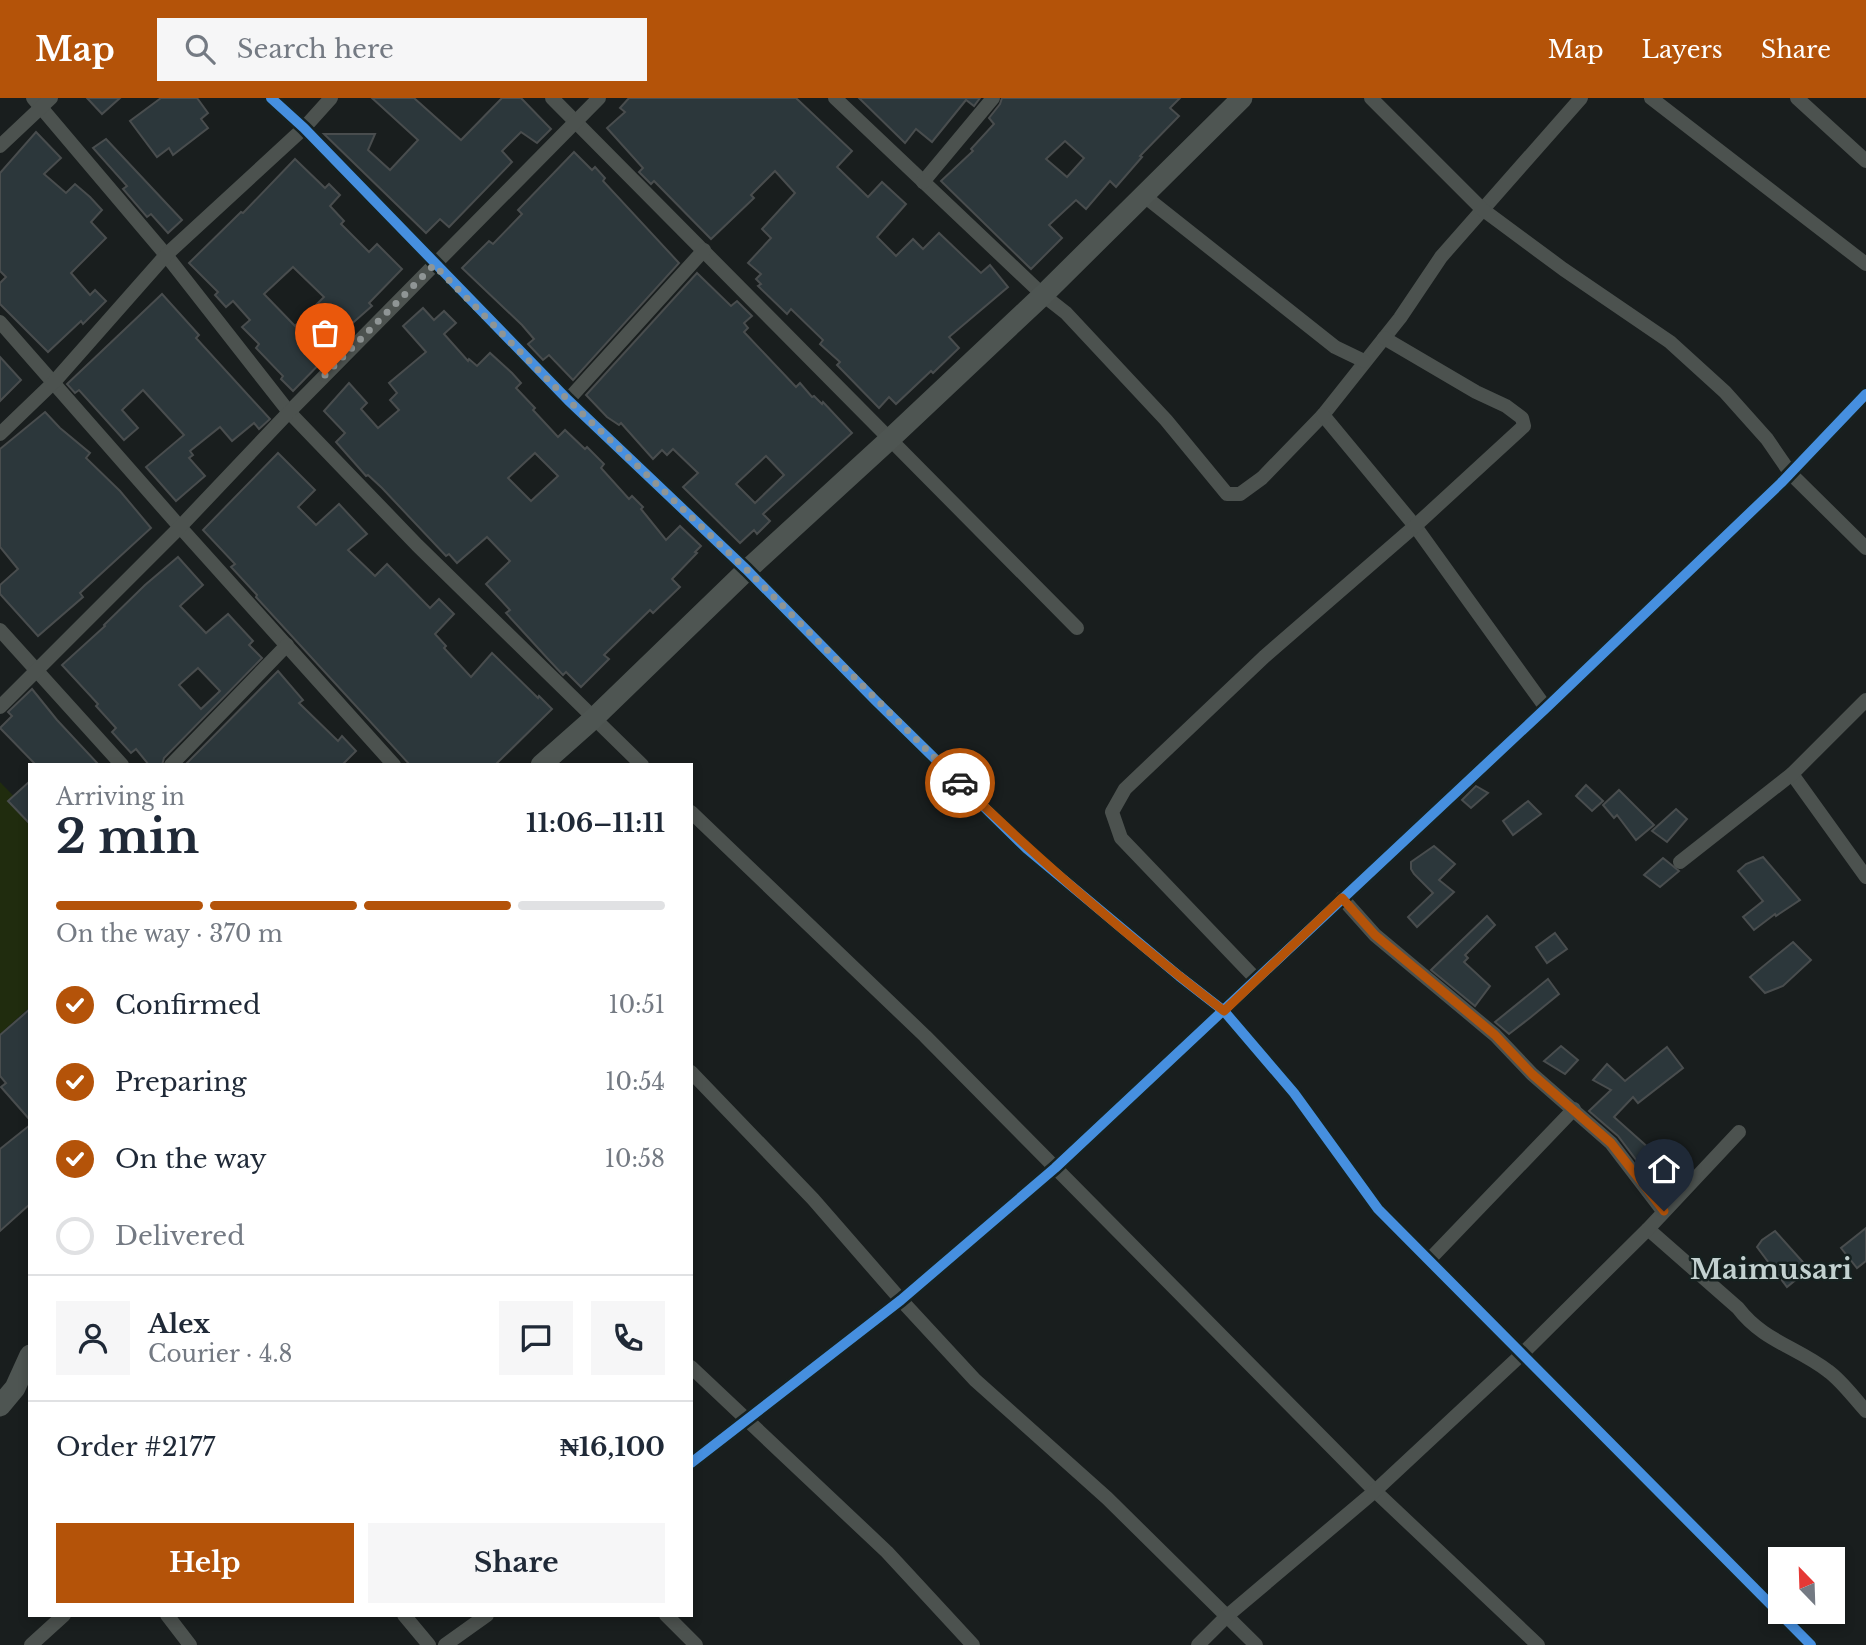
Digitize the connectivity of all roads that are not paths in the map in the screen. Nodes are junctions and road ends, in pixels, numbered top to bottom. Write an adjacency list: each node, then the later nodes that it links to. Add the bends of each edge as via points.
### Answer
1 (271, 98): 14 (street)
2 (331, 98): 14 (street)
3 (552, 98): 13 (street)
4 (599, 98): 13 (street)
5 (835, 98): 17 (street)
6 (993, 98): 17 (street)
7 (1242, 98): 18 (street)
8 (1371, 98): 19 (street)
9 (1581, 98): 19 (street)
10 (1651, 98): 22 (street)
11 (1797, 98): 16 (street)
12 (42, 101): 15 (street); 21 (street)
13 (576, 122): 20 (street); 23 (street)
14 (304, 128): 21 (street); 23 (street)
15 (0, 146)
16 (1865, 159)
17 (923, 182): 24 (street)
18 (1143, 195): 24 (street); 27 (street, via 1335,347)
19 (1482, 209): 26 (street, via 1441,257); 35 (street, via 1670,342 1726,392)
20 (704, 250): 30 (street); 34 (street)
21 (166, 255): 28 (street); 31 (street)
22 (1866, 264)
23 (434, 265): 30 (street); 31 (street)
24 (1043, 295): 32 (street, via 1066,313 1166,420 1227,495 1240,494 1262,478); 34 (street)
25 (0, 322): 28 (street)
26 (1384, 338): 27 (street); 36 (street, via 1506,406 1522,418 1524,426)
27 (1364, 361): 32 (street)
28 (54, 382): 33 (street); 37 (street)
29 (1866, 394): 35 (street)
30 (568, 400): 39 (street)
31 (289, 412): 37 (street); 47 (street)
32 (1324, 415): 36 (street)
33 (0, 434)
34 (890, 439): 39 (street); 40 (street)
35 (1791, 474): 38 (street); 46 (street)
36 (1415, 526): 46 (street); 58 (street, via 1264,657 1125,789 1112,812 1121,838)
37 (180, 527): 42 (street); 43 (street)
38 (1866, 548)
39 (747, 570): 47 (street); 59 (street, via 1027,849)
40 (1077, 628)
41 (0, 630): 43 (street)
42 (287, 645): 49 (street); 50 (street)
43 (35, 670): 45 (street); 48 (street)
44 (1866, 700): 53 (street)
45 (0, 707)
46 (1546, 708): 57 (street)
47 (593, 719): 51 (street); 52 (street)
48 (120, 763)
49 (173, 763)
50 (392, 763)
51 (543, 763)
52 (640, 763)
53 (1792, 774): 55 (street); 56 (street)
54 (693, 814): 63 (street)
55 (1680, 862)
56 (1866, 877)
57 (1342, 898): 58 (street); 61 (street, via 1375,935 1495,1035)
58 (1256, 979): 59 (street)
59 (1224, 1011): 63 (street); 66 (street, via 1294,1093 1378,1209)
60 (693, 1074): 67 (street, via 813,1199)
61 (1574, 1109): 64 (street, via 1611,1143); 66 (street)
62 (1739, 1132): 64 (street)
63 (1055, 1168): 67 (street); 75 (street)
64 (1664, 1211): 65 (street)
65 (1648, 1229): 68 (street); 72 (street, via 1738,1308 1750,1324 1829,1371)
66 (1430, 1259): 68 (street)
67 (901, 1300): 73 (street); 76 (street, via 975,1380 1107,1498)
68 (1521, 1355): 75 (street); 91 (street)
69 (28, 1360): 71 (street, via 16,1388)
70 (693, 1369): 73 (street)
71 (0, 1406)
72 (1865, 1408)
73 (746, 1420): 74 (street); 87 (street, via 887,1552)
74 (693, 1461)
75 (1376, 1491): 76 (street); 90 (street)
76 (1227, 1616): 88 (street); 89 (street)
77 (62, 1617): 82 (street)
78 (169, 1617): 83 (street)
79 (406, 1617): 84 (street)
80 (484, 1617): 85 (street)
81 (668, 1617): 86 (street)
82 (31, 1645)
83 (190, 1645)
84 (429, 1645)
85 (445, 1645)
86 (695, 1645)
87 (973, 1645)
88 (1198, 1645)
89 (1256, 1645)
90 (1538, 1645)
91 (1811, 1645)

